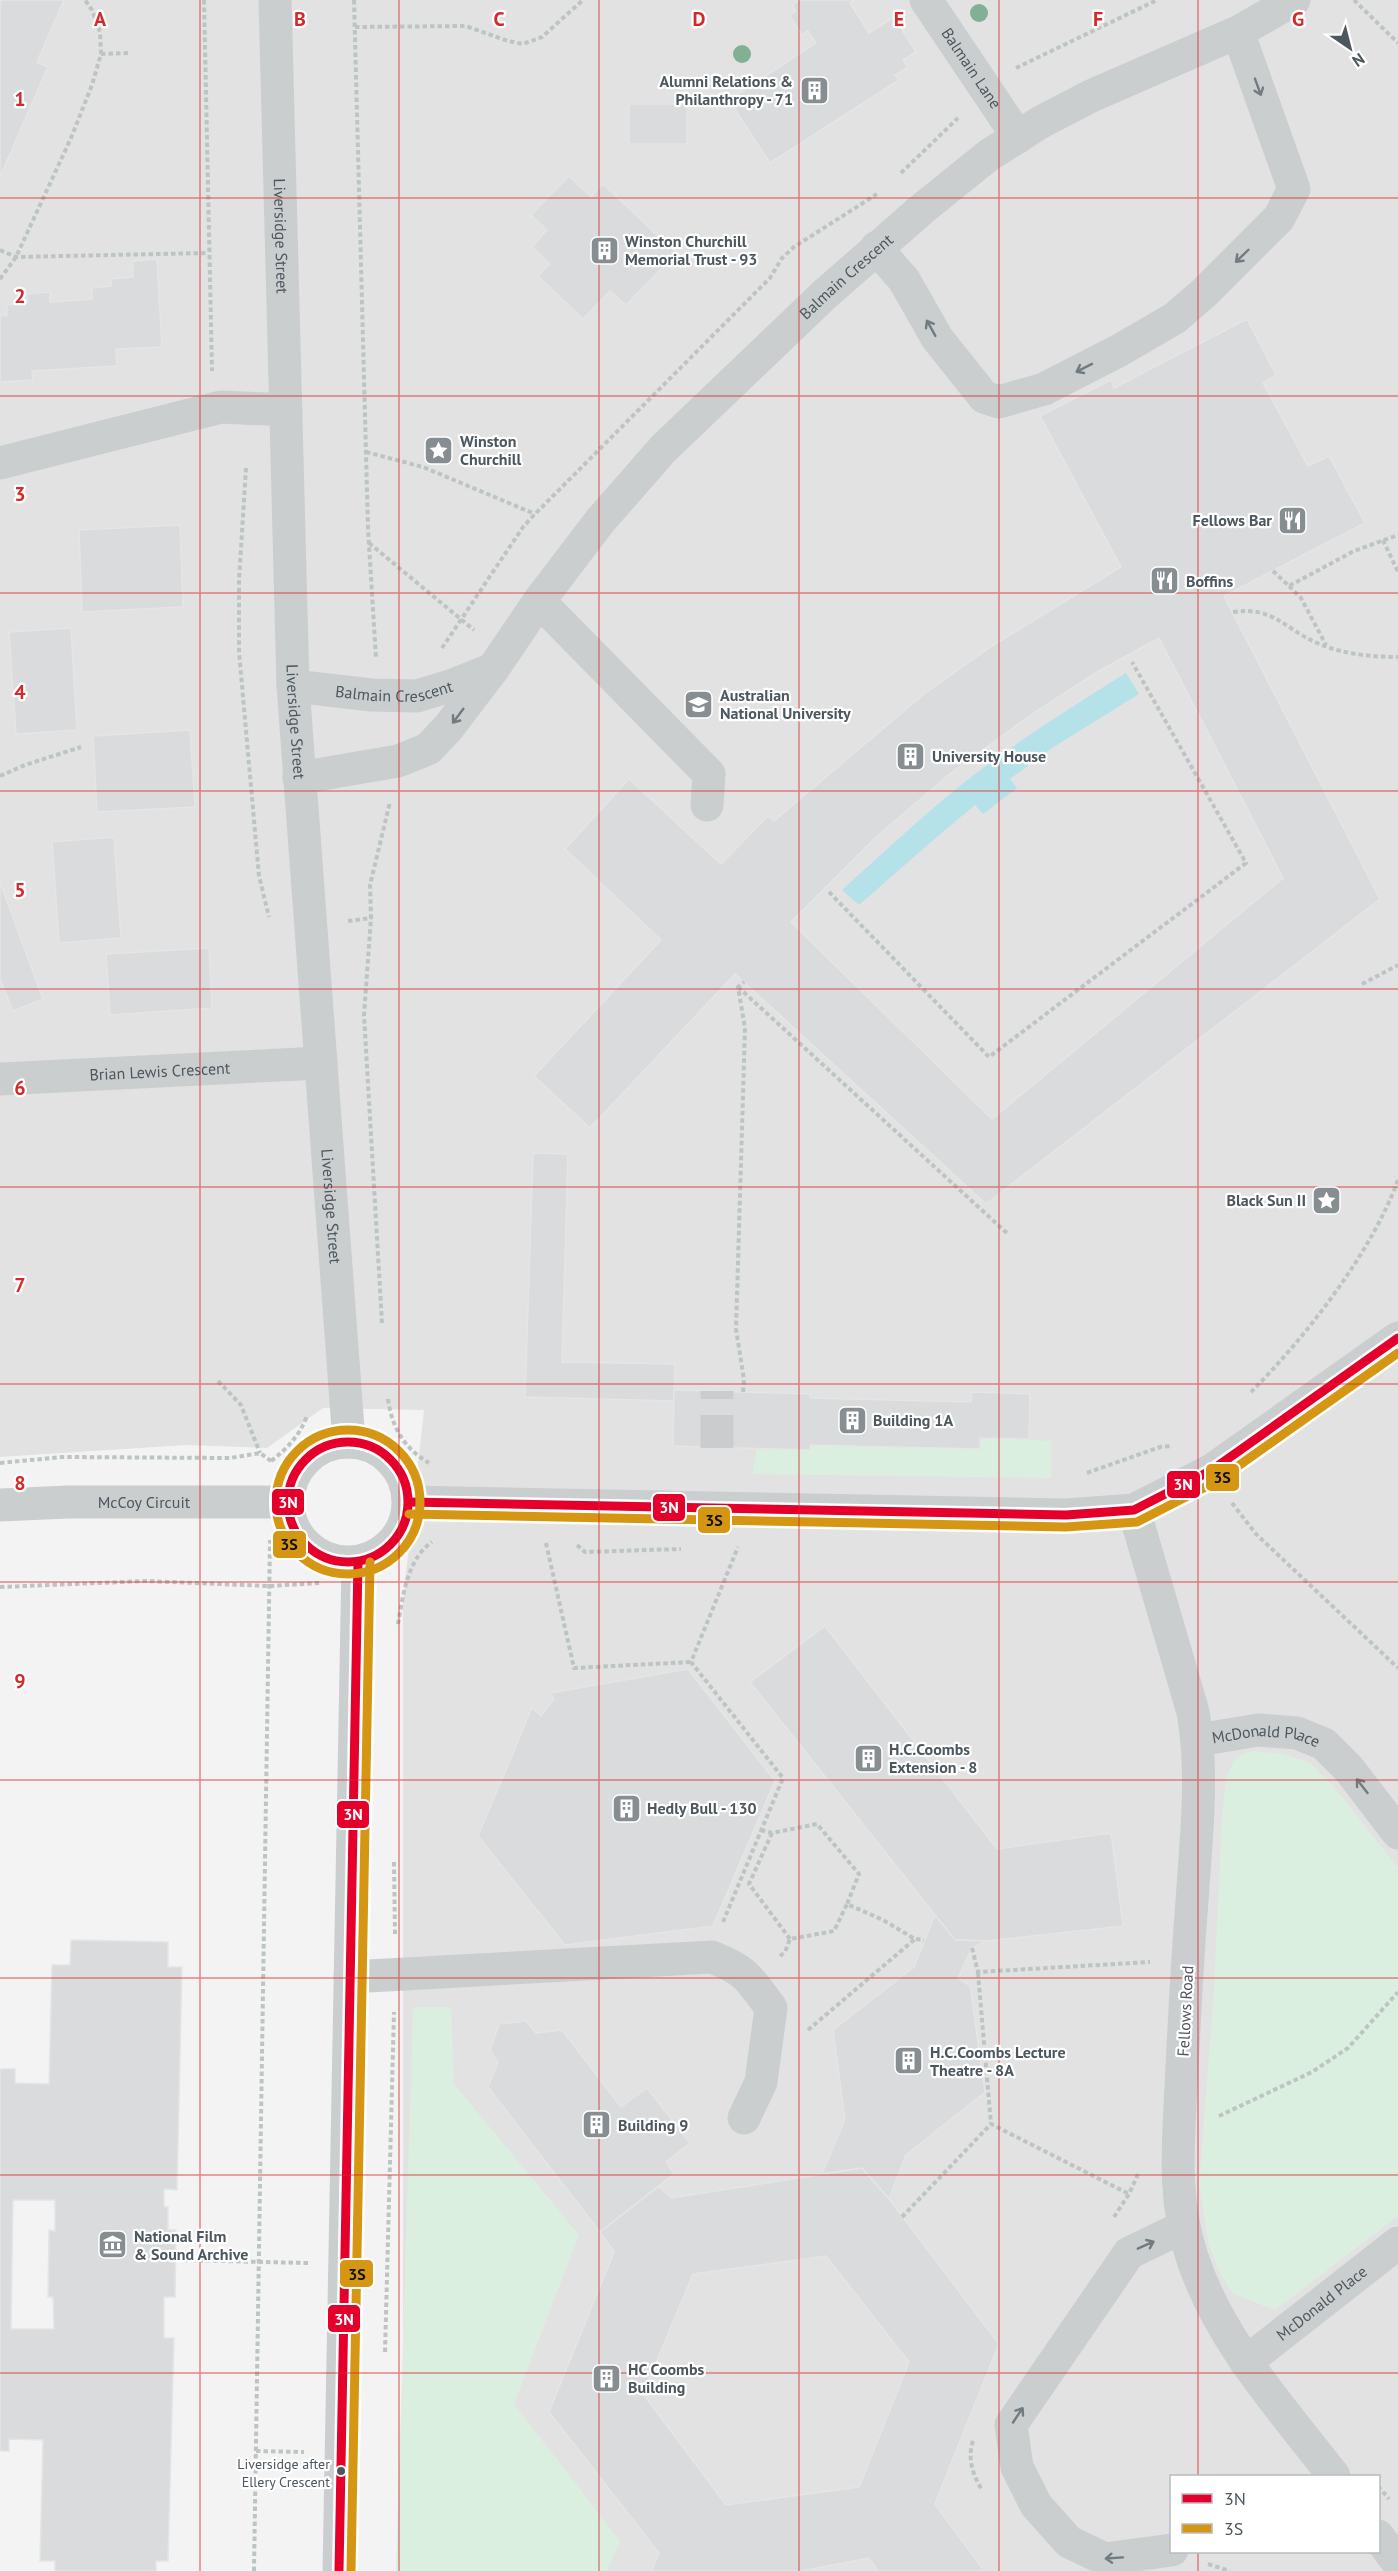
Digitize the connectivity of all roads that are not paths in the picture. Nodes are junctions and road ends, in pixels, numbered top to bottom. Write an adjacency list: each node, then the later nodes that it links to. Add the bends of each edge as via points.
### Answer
1 (275, 0): 7 (street, Liversidge Street)
2 (926, 0): 5 (street, Balmain Lane)
3 (1294, 0): 4 (street, Balmain Crescent)
4 (1238, 32): 5 (street, Balmain Crescent, via 1091,96); 6 (street, one-way to 6, via 1294,189 1279,218 1175,318 1044,389 999,402 984,397 937,338 904,280)
5 (1018, 137): 6 (street, Balmain Crescent, via 989,155)
6 (876, 248): 9 (street, Balmain Crescent, via 663,449 600,521)
7 (285, 410): 8 (street, via 221,407); 11 (street, Liversidge Street)
8 (0, 463)
9 (539, 601): 10 (street, Balmain Crescent); 13 (street, via 709,774)
10 (497, 661): 11 (street, Balmain Crescent, via 450,686 417,696); 12 (street, Balmain Crescent, one-way to 12, via 448,728 428,748 398,761)
11 (293, 686): 12 (street, Liversidge Street)
12 (299, 778): 14 (street, Liversidge Street)
13 (707, 805)
14 (321, 1063): 15 (street, Brian Lewis Crescent); 17 (street, Liversidge Street)
15 (0, 1079)
16 (1398, 1338): 21 (street, via 1212,1470)
17 (349, 1442): 18 (street, via 328,1445 303,1463 292,1482); 19 (street, via 370,1446 388,1456 405,1482)
18 (288, 1502): 20 (street, McCoy Circuit); 22 (street, via 297,1535 314,1552 335,1561)
19 (409, 1502): 21 (street, via 1066,1515); 22 (street, via 405,1523 394,1541 378,1554)
20 (0, 1505)
21 (1134, 1510): 23 (street, Fellows Road)
22 (358, 1562): 25 (street)
23 (1198, 1740): 24 (street, McDonald Place, one-way to 23, via 1349,1769 1324,1744 1297,1733 1258,1730); 27 (street, Fellows Road, via 1198,1815 1176,2176)
24 (1398, 1833)
25 (350, 1977): 26 (street, via 712,1957 738,1968 771,2008 761,2082); 34 (street)
26 (744, 2118)
27 (1183, 2227): 29 (street, Fellows Road, via 1204,2289); 32 (street, one-way to 27, via 1105,2559 1068,2542 1036,2505 1017,2467 1011,2425 1129,2253)
28 (1398, 2243): 29 (street, McDonald Place)
29 (1246, 2362): 30 (street, Fellows Road)
30 (1333, 2475)
31 (1380, 2539): 33 (street)
32 (1170, 2550)
33 (1398, 2563)
34 (339, 2571)

